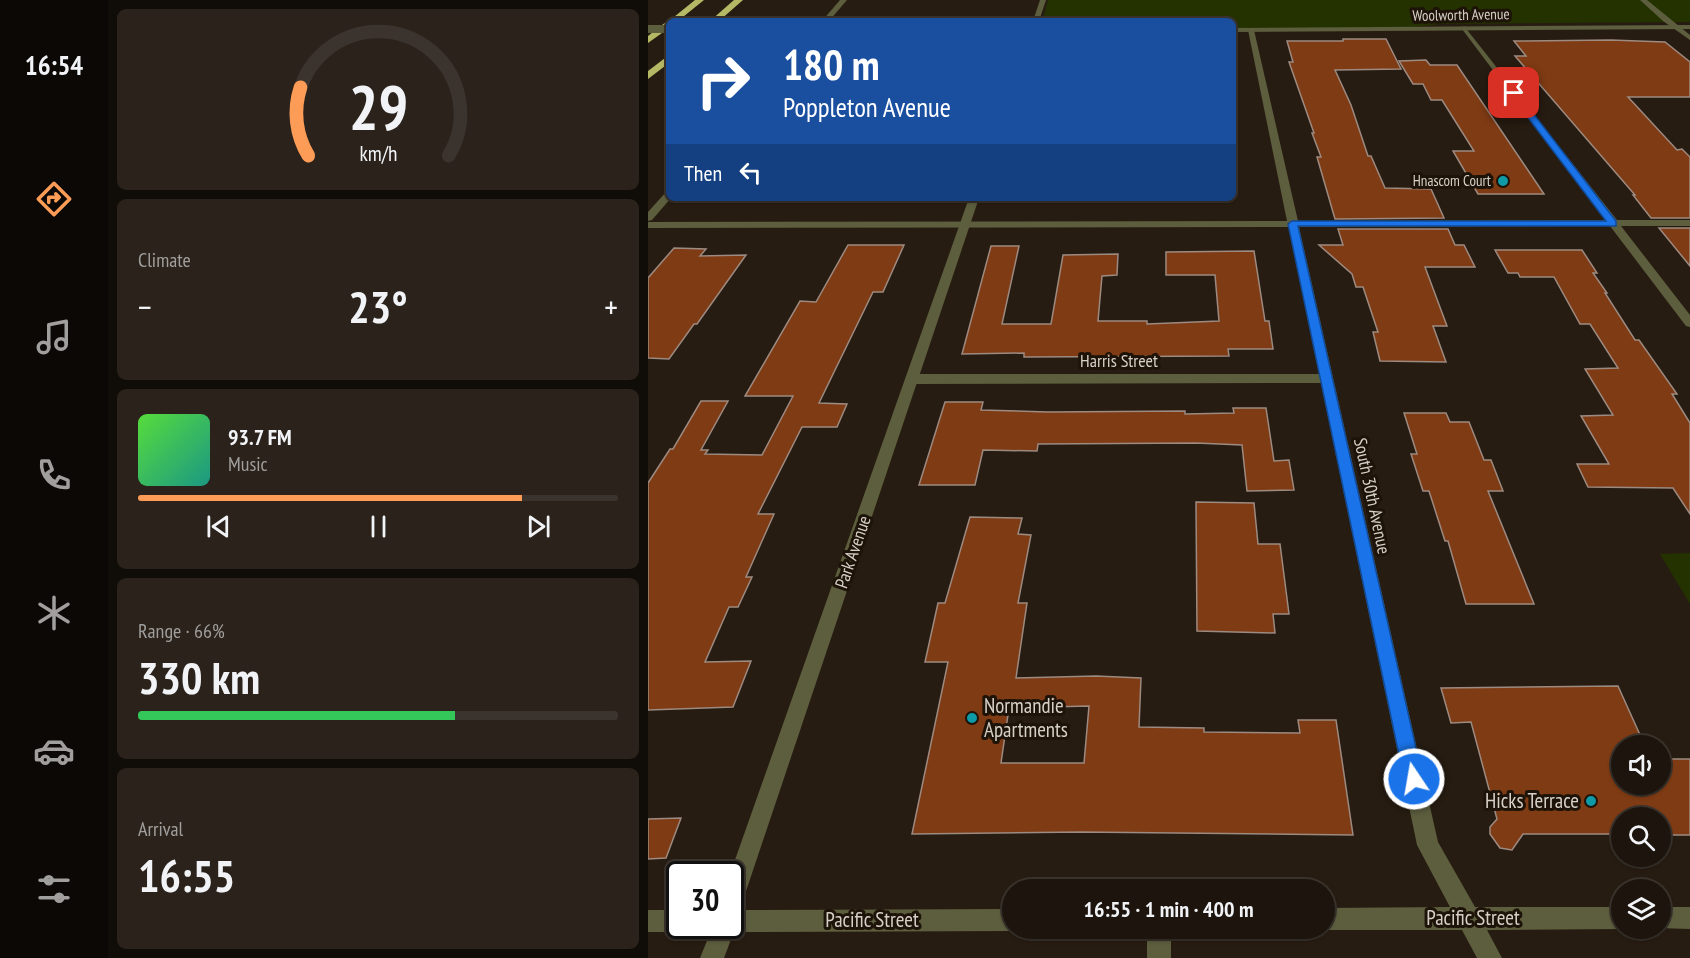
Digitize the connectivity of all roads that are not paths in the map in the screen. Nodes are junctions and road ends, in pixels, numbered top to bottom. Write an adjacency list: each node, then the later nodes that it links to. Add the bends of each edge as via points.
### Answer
1 (700, 0): 6 (highway)
2 (740, 0): 7 (highway)
3 (844, 0): 8 (street)
4 (1043, 0): 9 (street)
5 (1643, 0): 11 (street)
6 (677, 18)
7 (718, 18)
8 (828, 18)
9 (1037, 18)
10 (666, 26): 19 (highway)
11 (1676, 27): 12 (street, Woolworth Avenue); 13 (street, Woolworth Avenue); 18 (street)
12 (1690, 27)
13 (1464, 28): 17 (street, Woolworth Avenue); 28 (street)
14 (648, 29): 15 (street, bridge)
15 (666, 29)
16 (1236, 30): 17 (street, Woolworth Avenue)
17 (1251, 30): 27 (street, South 30th Avenue)
18 (1690, 38)
19 (648, 40)
20 (666, 61): 21 (highway)
21 (648, 76)
22 (666, 197): 24 (street)
23 (973, 201): 26 (street, Park Avenue)
24 (648, 218)
25 (1690, 223): 28 (street)
26 (965, 224): 27 (street); 29 (street); 32 (street, Park Avenue)
27 (1292, 224): 28 (street); 31 (street, South 30th Avenue)
28 (1613, 224): 30 (street)
29 (648, 225)
30 (1690, 323)
31 (1326, 378): 32 (street, Harris Street); 34 (street, South 30th Avenue, via 1428,845)
32 (912, 379): 33 (street, Park Avenue)
33 (744, 865)
34 (1468, 918): 35 (street, Pacific Street); 38 (street, Pacific Street); 47 (street, South 30th Avenue)
35 (1611, 918)
36 (1671, 918): 37 (street)
37 (1690, 918)
38 (1335, 919)
39 (1002, 920): 42 (street, Pacific Street)
40 (648, 921): 41 (street)
41 (666, 921)
42 (744, 921)
43 (719, 939): 45 (street)
44 (1160, 939): 46 (street)
45 (712, 958)
46 (1159, 958)
47 (1490, 958)

